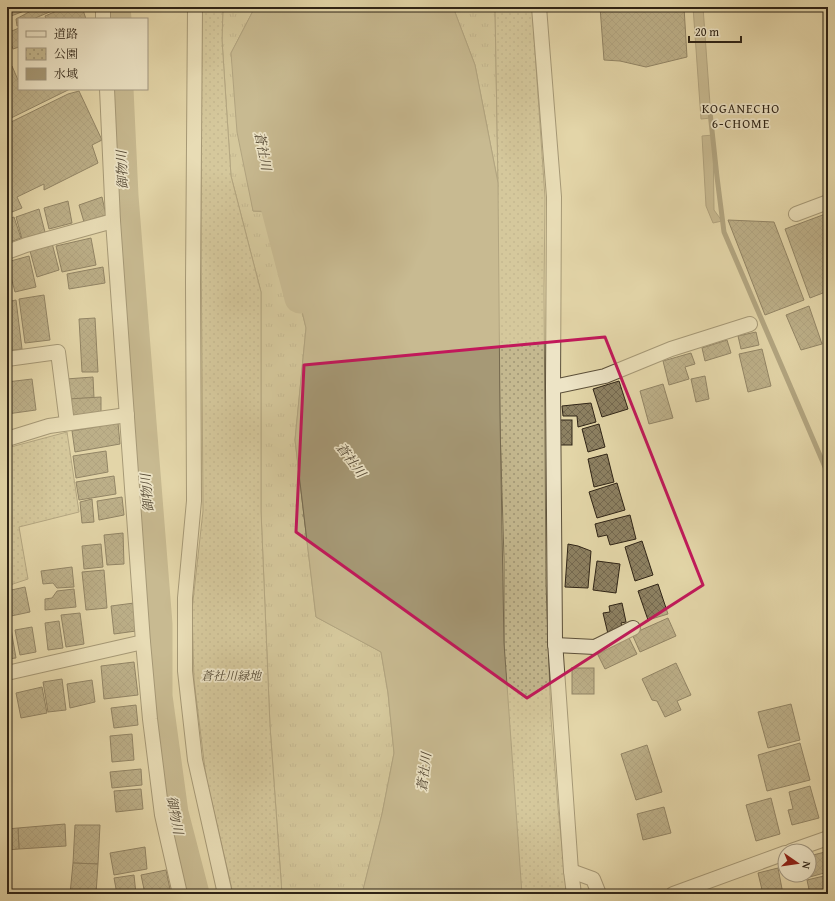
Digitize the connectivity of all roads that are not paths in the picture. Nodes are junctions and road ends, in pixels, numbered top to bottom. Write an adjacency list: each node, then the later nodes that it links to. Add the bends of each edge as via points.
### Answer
1 (103, 7): 4 (street)
2 (195, 7): 26 (street, via 194,501 186,598 185,671 195,760)
3 (539, 7): 12 (street, via 554,197)
4 (103, 18)
5 (107, 90): 8 (street)
6 (828, 202): 7 (street)
7 (796, 214)
8 (113, 221): 9 (street); 13 (street)
9 (7, 252)
10 (750, 324): 12 (street, via 671,349 605,376)
11 (7, 358): 14 (street, via 58,352)
12 (553, 387): 18 (street)
13 (127, 415): 14 (street); 17 (street)
14 (67, 423): 15 (street)
15 (7, 439)
16 (633, 628): 18 (street, via 595,647)
17 (143, 642): 19 (street); 25 (street, via 162,815)
18 (555, 645): 23 (street)
19 (7, 674)
20 (828, 838): 21 (street)
21 (814, 843)
22 (777, 856): 24 (street)
23 (571, 871): 27 (street); 28 (street, via 593,879)
24 (701, 889): 29 (street)
25 (180, 894)
26 (225, 894)
27 (574, 894)
28 (599, 894)
29 (673, 894)

